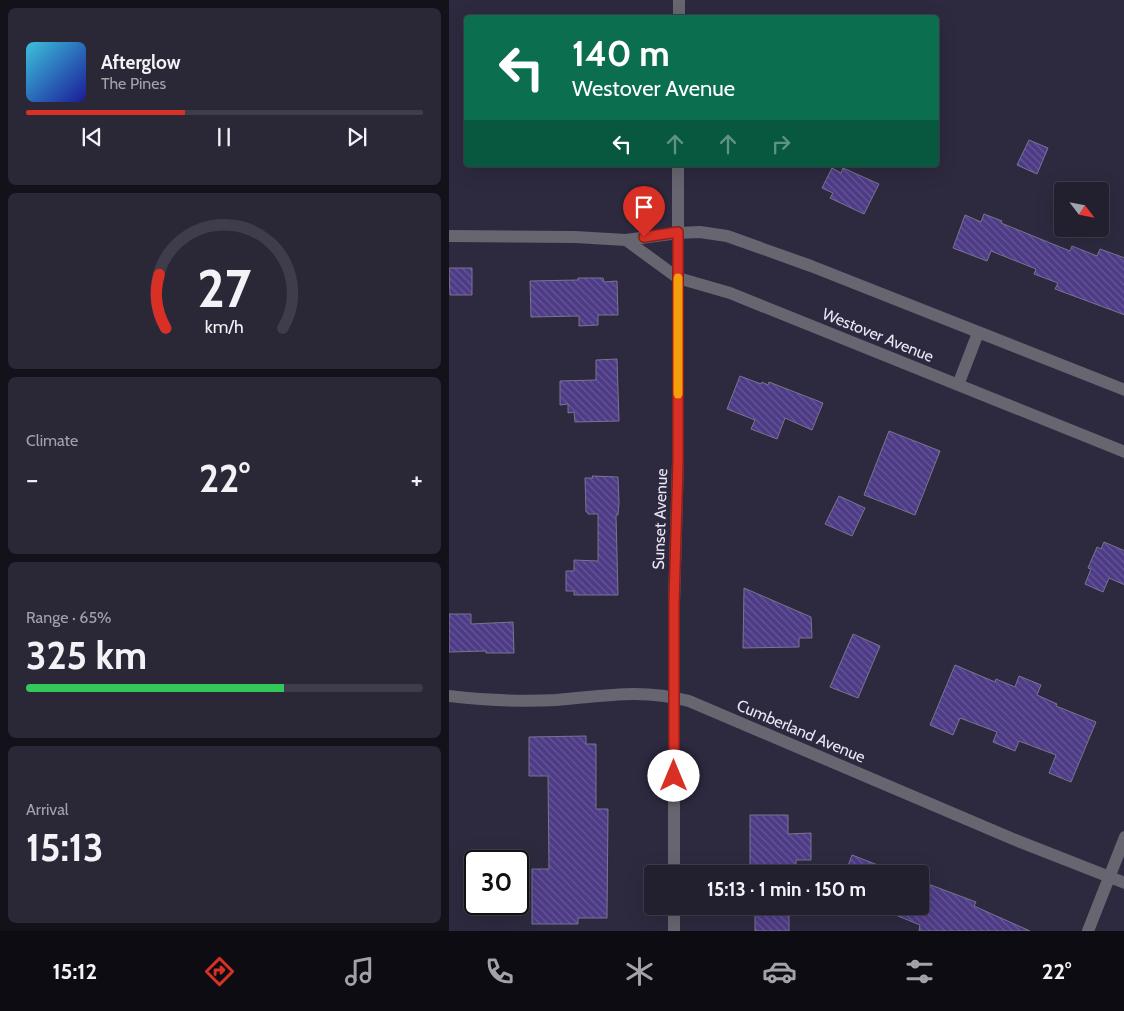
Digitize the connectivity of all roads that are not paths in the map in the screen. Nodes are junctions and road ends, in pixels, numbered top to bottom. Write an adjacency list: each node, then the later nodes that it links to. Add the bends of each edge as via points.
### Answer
1 (679, 0): 2 (street)
2 (679, 15)
3 (679, 167): 4 (street, Sunset Avenue)
4 (678, 232): 6 (street); 7 (street, Sunset Avenue); 8 (street, via 727,236)
5 (449, 236): 6 (street)
6 (626, 240): 7 (street, Westover Avenue)
7 (678, 278): 9 (street, Westover Avenue, via 730,293); 13 (street, Sunset Avenue)
8 (978, 333): 9 (street); 10 (street)
9 (958, 385): 11 (street, Westover Avenue)
10 (1124, 390)
11 (1124, 452)
12 (449, 696): 13 (street, Cumberland Avenue, via 555,700 641,693)
13 (674, 697): 15 (street, Sunset Avenue); 16 (street, Cumberland Avenue)
14 (1124, 837): 16 (street)
15 (674, 865)
16 (1109, 877): 17 (street, Cumberland Avenue); 20 (street)
17 (1124, 883)
18 (674, 915): 19 (street)
19 (674, 931)
20 (1088, 931)

